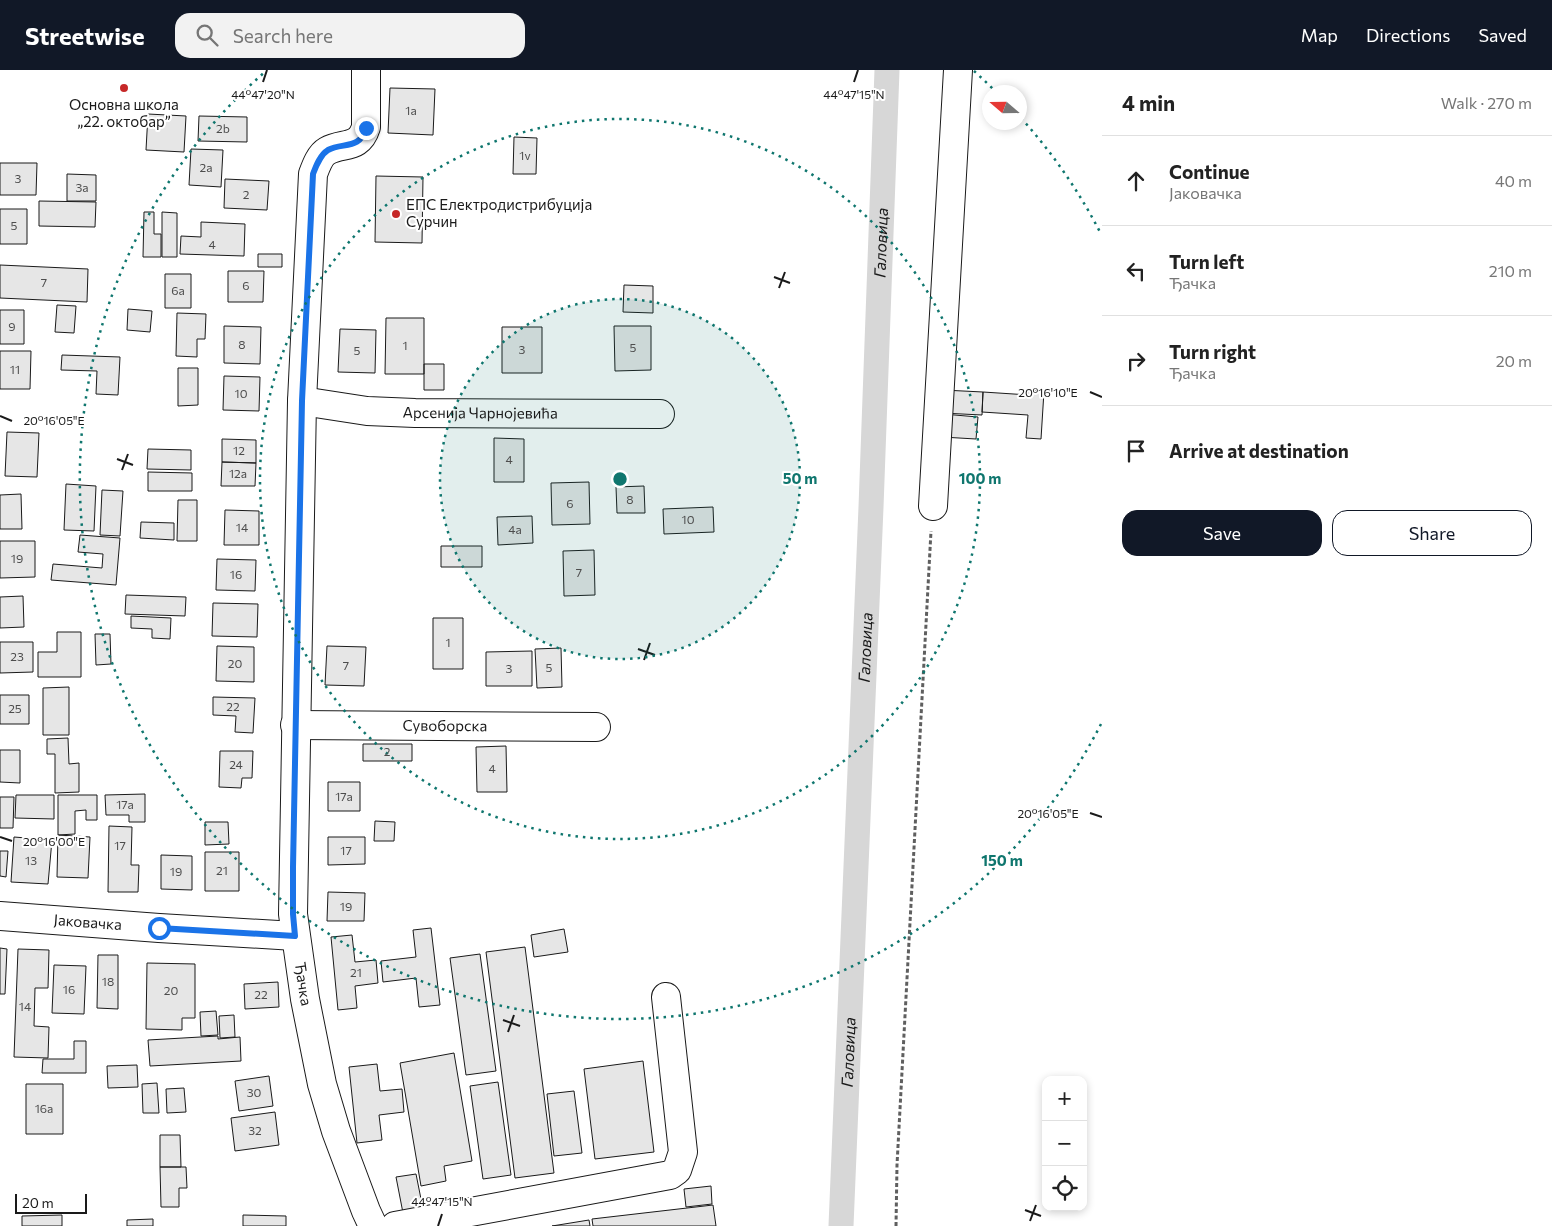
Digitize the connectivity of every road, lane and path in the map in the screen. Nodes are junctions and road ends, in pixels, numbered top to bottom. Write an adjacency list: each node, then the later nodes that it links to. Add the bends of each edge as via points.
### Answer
1 (366, 70): 3 (street, Ђачка, via 364,133 358,141 323,154 313,174)
2 (958, 70): 5 (street)
3 (302, 401): 4 (street, Арсенија Чарнојевића, via 367,411 415,413); 6 (street, Ђачка)
4 (660, 414)
5 (933, 506): 13 (path)
6 (295, 725): 7 (street, Сувоборска); 9 (street, Ђачка)
7 (596, 727)
8 (0, 916): 9 (street, Јаковачка)
9 (295, 936): 11 (street, Ђачка, via 322,1084)
10 (666, 997): 12 (street, via 684,1152 677,1170 670,1174)
11 (373, 1226)
12 (395, 1226)
13 (896, 1226)

